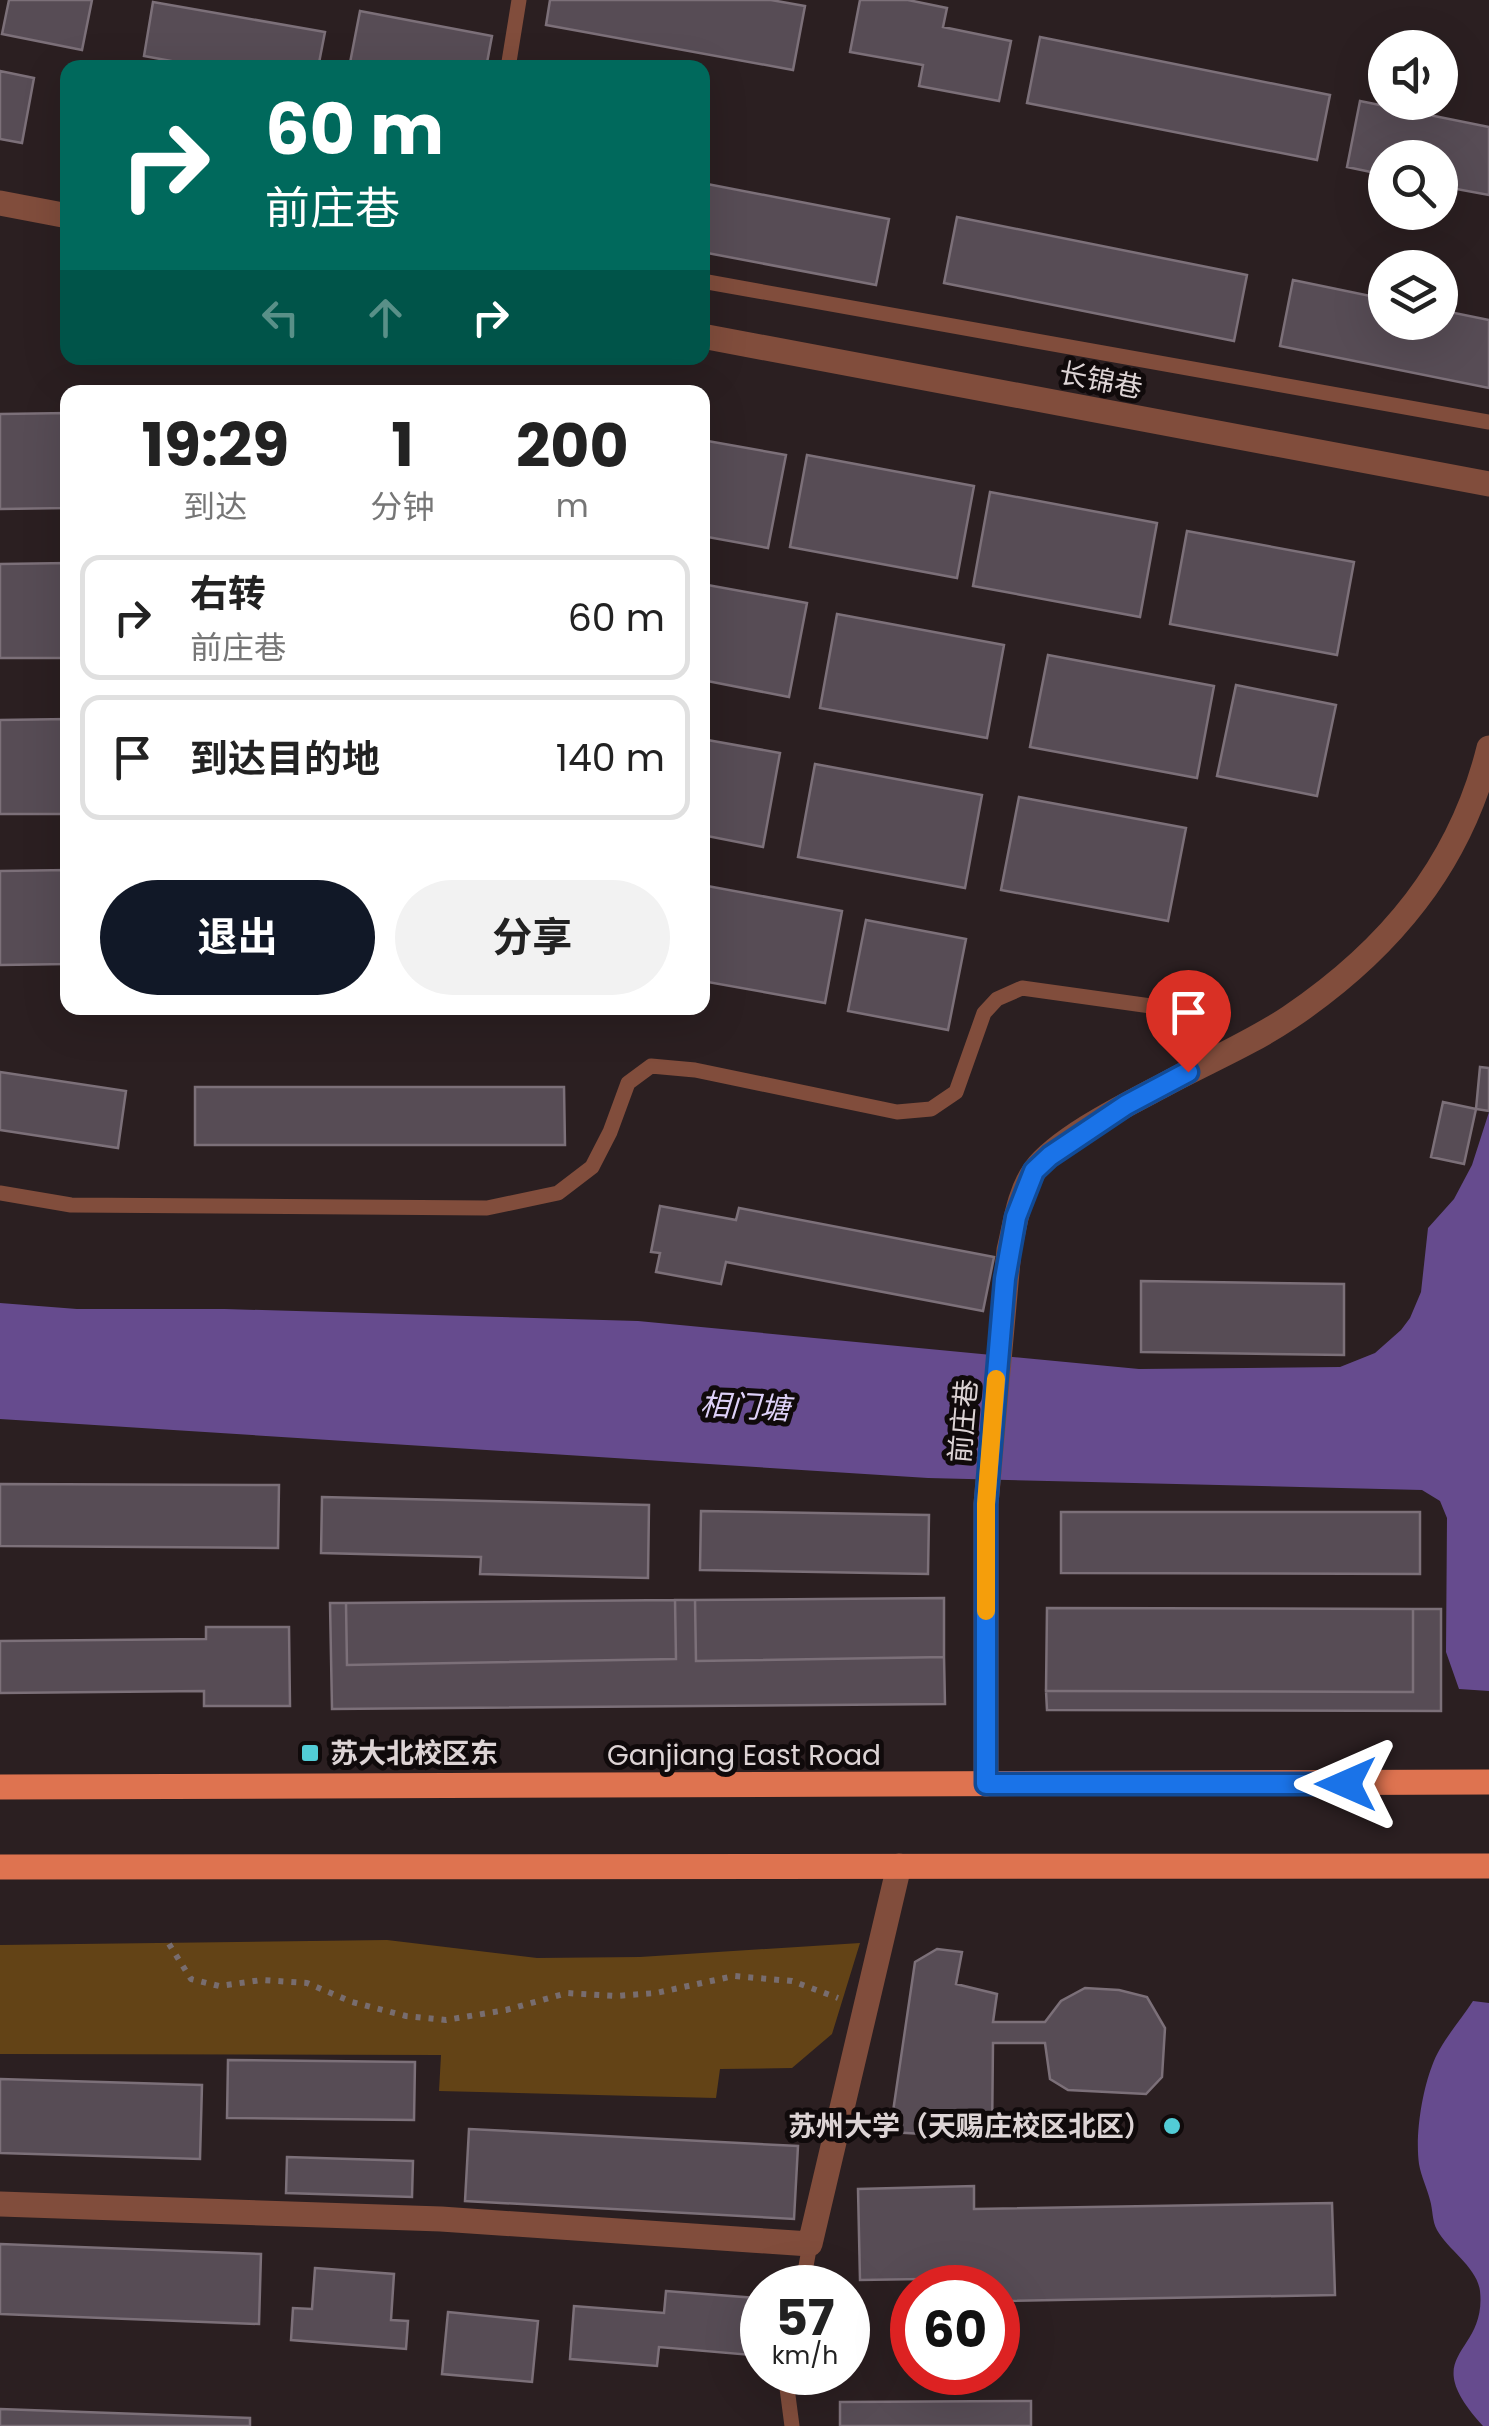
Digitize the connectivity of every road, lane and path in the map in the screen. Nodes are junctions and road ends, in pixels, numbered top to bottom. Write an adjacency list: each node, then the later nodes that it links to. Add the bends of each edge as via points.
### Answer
1 (519, 0): 2 (lane)
2 (509, 60)
3 (0, 204): 4 (street)
4 (60, 215)
5 (710, 283): 7 (lane)
6 (710, 338): 8 (street, 长锦巷)
7 (1489, 422)
8 (1489, 484)
9 (1489, 748): 13 (street, 前庄巷, via 1443,866 1372,952 1290,1018 1126,1105 1034,1171 1009,1250 986,1504)
10 (1158, 1007): 11 (lane, via 1022,988 996,999 984,1013 956,1092 931,1109 896,1112 651,1066 628,1083 592,1167 558,1193 488,1208 71,1204)
11 (0, 1194)
12 (1489, 1782): 13 (main road, Ganjiang East Road)
13 (986, 1784): 14 (main road, Ganjiang East Road)
14 (0, 1787)
15 (899, 1866): 16 (main road); 17 (main road); 19 (street)
16 (1489, 1866)
17 (0, 1867)
18 (169, 1944): 19 (path, via 191,1978 220,1986 307,1983 352,2002 446,2020 568,1994 656,1993 734,1976 792,1981)
19 (866, 2009): 21 (street)
20 (0, 2204): 21 (street, via 441,2220)
21 (810, 2244): 22 (lane)
22 (806, 2265)
23 (788, 2395): 24 (lane)
24 (792, 2426)

